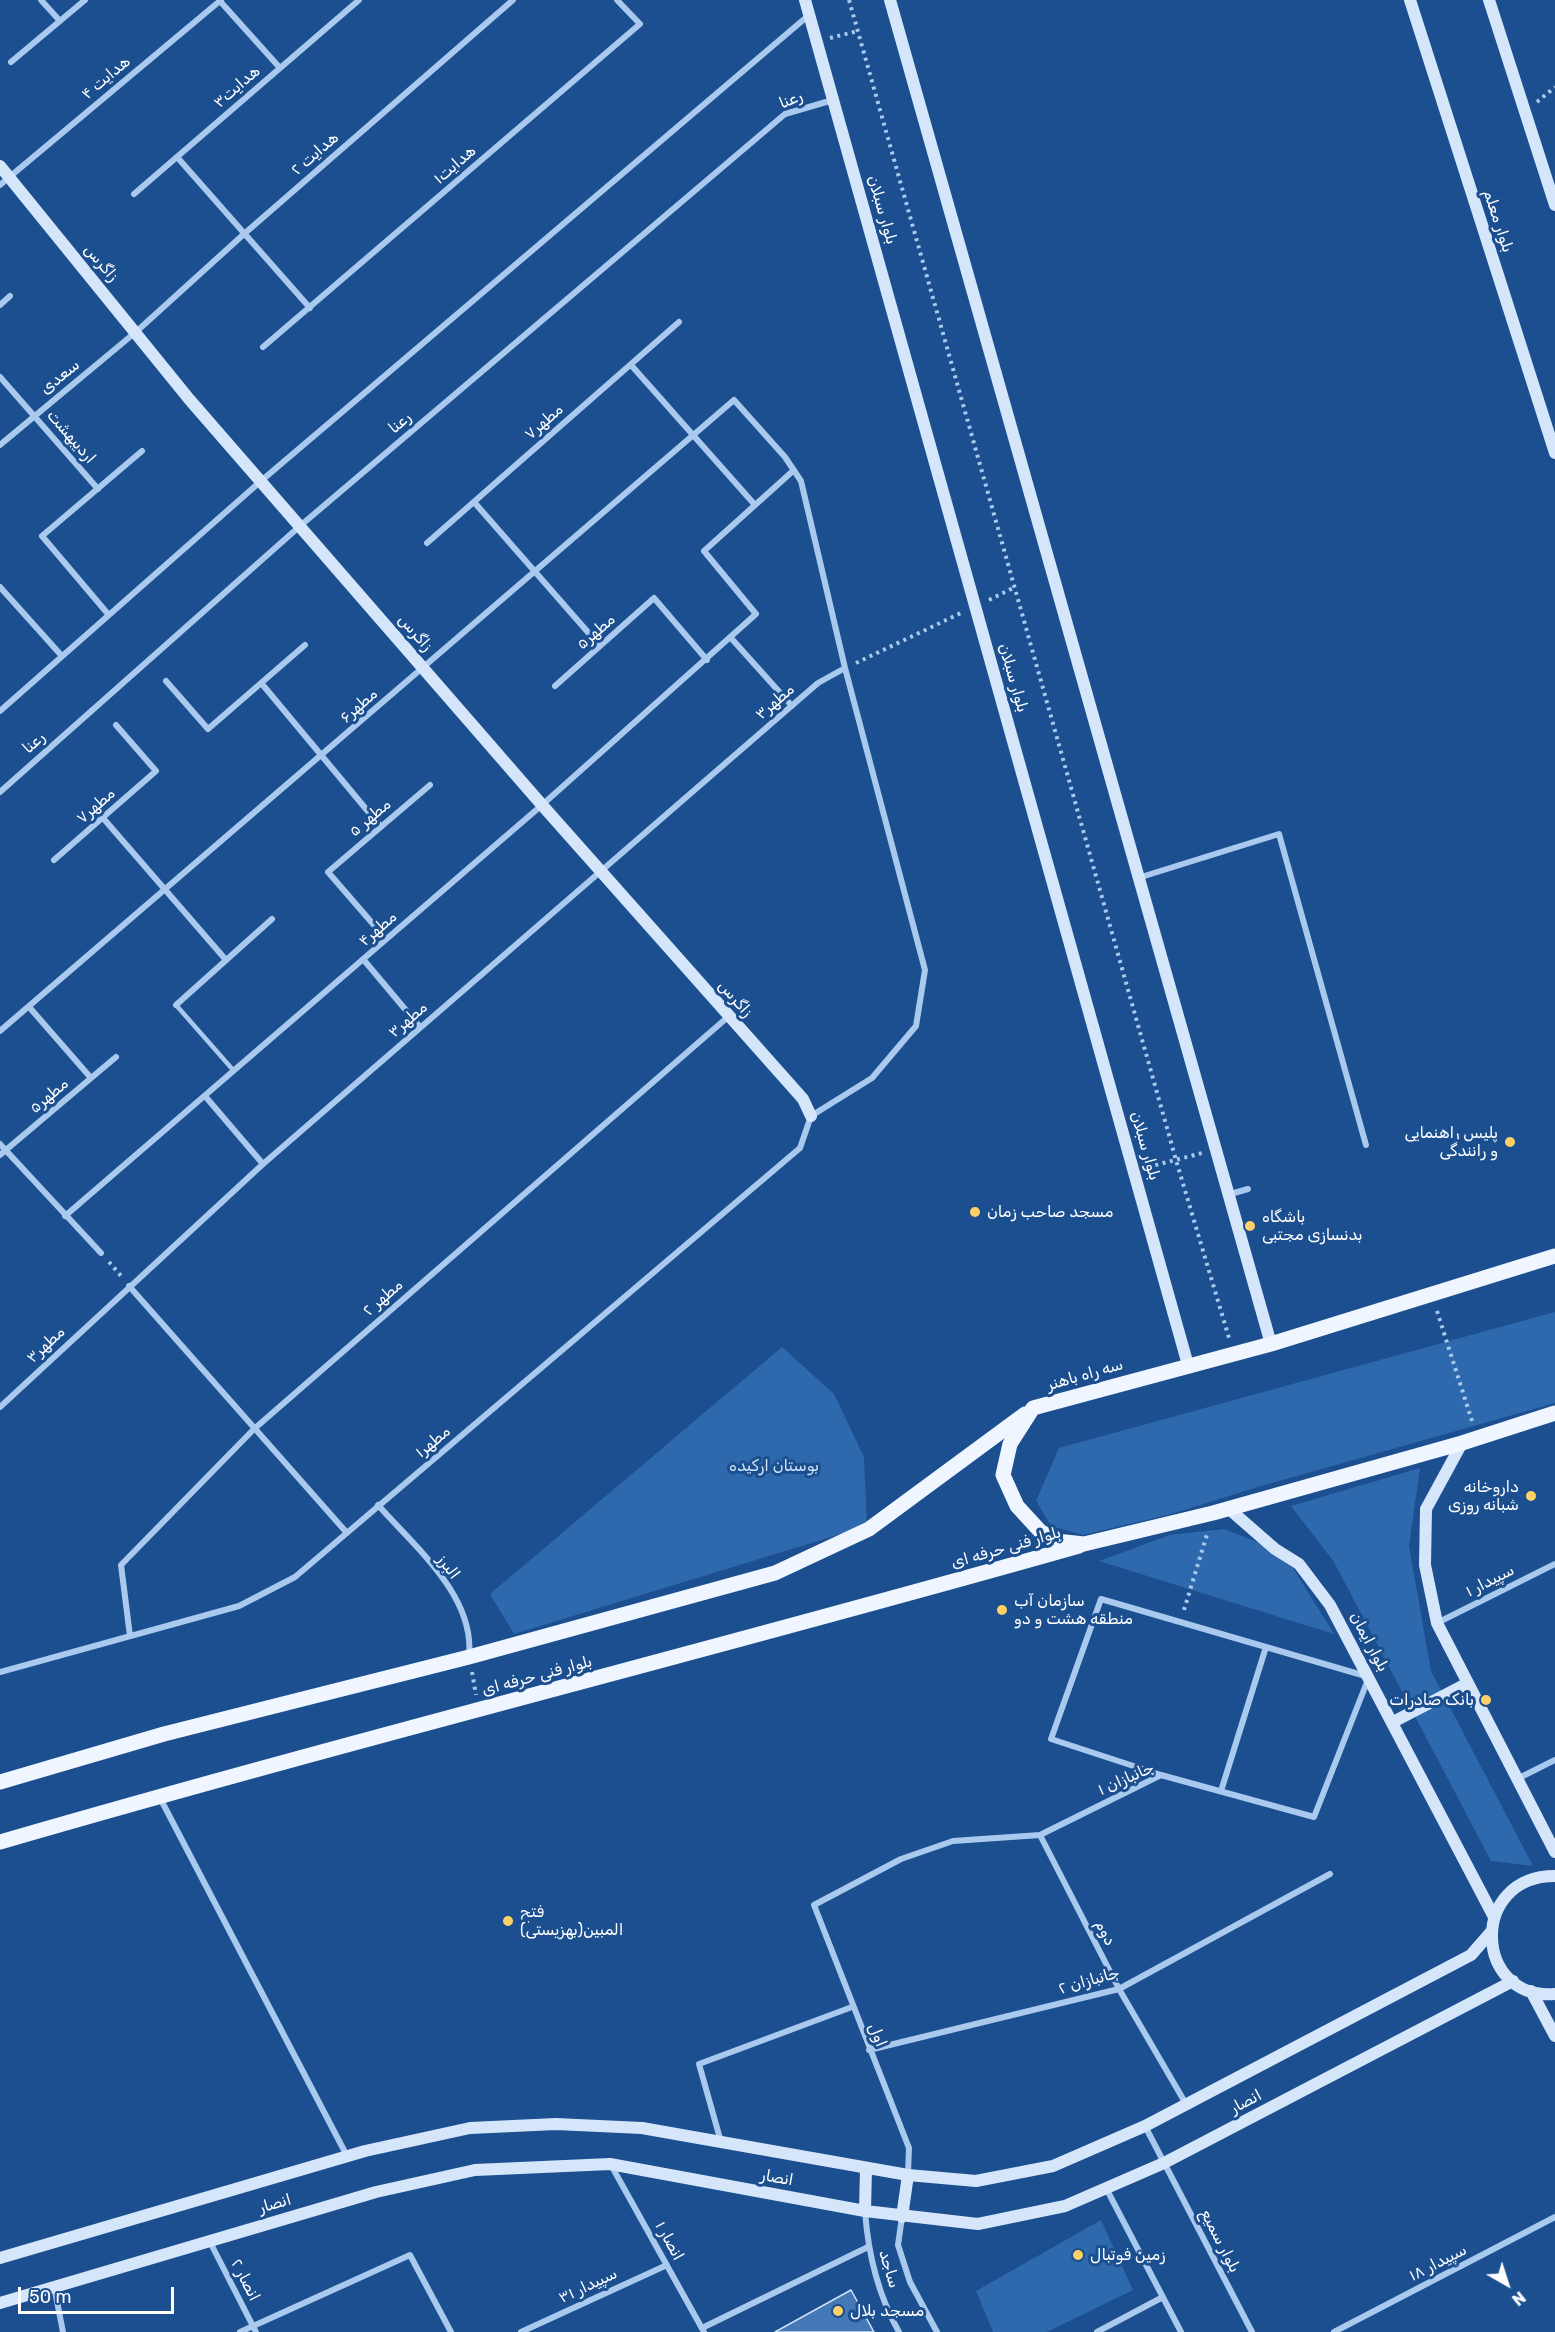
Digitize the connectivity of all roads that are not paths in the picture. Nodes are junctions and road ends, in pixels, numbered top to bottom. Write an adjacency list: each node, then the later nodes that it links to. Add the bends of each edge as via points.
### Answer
1 (41, 0): 12 (street)
2 (85, 0): 12 (street)
3 (220, 0): 14 (street); 18 (street, هدایت ۴)
4 (359, 0): 14 (street, هدایت۳)
5 (513, 0): 21 (street, هدایت ۲)
6 (617, 0): 24 (street, هدایت۱, via 640,24)
7 (805, 0): 11 (main road, بلوار سبلان)
8 (890, 0): 66 (main road)
9 (1410, 0): 34 (main road, بلوار معلم)
10 (1490, 0): 20 (main road)
11 (809, 14): 15 (main road, بلوار سبلان); 36 (street)
12 (60, 21): 13 (street)
13 (11, 63)
14 (280, 68): 16 (street, هدایت۳)
15 (834, 100): 40 (street, رعنا, via 785,114); 93 (main road, بلوار سبلان)
16 (177, 157): 19 (street, هدایت۳); 21 (street)
17 (0, 166): 18 (main road, زاگرس)
18 (4, 181): 26 (main road, زاگرس)
19 (134, 194)
20 (1555, 205)
21 (244, 234): 24 (street); 26 (street, هدایت ۲)
22 (9, 296): 23 (street)
23 (0, 305)
24 (310, 308): 27 (street, هدایت۱)
25 (680, 322): 28 (street, مطهر۷)
26 (137, 331): 30 (street, سعدی); 36 (main road, زاگرس, via 189,399)
27 (263, 347)
28 (631, 364): 31 (street); 38 (street, مطهر۷)
29 (0, 376): 30 (street, اردیبهشت)
30 (34, 416): 32 (street, سعدی); 37 (street, اردیبهشت)
31 (693, 434): 35 (street, مطهر۶, via 734,400); 39 (street); 42 (street, مطهر۶)
32 (0, 445)
33 (142, 451): 37 (street)
34 (1555, 453)
35 (794, 470): 39 (street); 51 (street, via 801,481)
36 (261, 481): 40 (main road, زاگرس); 44 (street)
37 (98, 489): 44 (street, via 42,536)
38 (474, 502): 41 (street, مطهر۷); 42 (street)
39 (755, 505): 45 (street, مطهر۴, via 704,551 756,614)
40 (300, 526): 50 (main road, زاگرس); 60 (street, رعنا)
41 (427, 543)
42 (535, 572): 47 (street); 50 (street, مطهر۶)
43 (0, 587): 48 (street)
44 (108, 614): 48 (street)
45 (731, 638): 49 (street, مطهر۴); 55 (street)
46 (305, 645): 53 (street)
47 (600, 646): 49 (street, مطهر۵, via 654,598); 54 (street, مطهر۵)
48 (60, 655): 56 (street)
49 (707, 660): 61 (street, مطهر۴)
50 (423, 668): 58 (street, مطهر۶); 61 (main road, زاگرس)
51 (845, 668): 55 (street, مطهر۳, via 818,683); 81 (street, via 925,970 916,1026 872,1078)
52 (166, 681): 53 (street, via 208,729)
53 (262, 684): 58 (street)
54 (555, 686)
55 (792, 706): 65 (street, مطهر۳)
56 (0, 711)
57 (116, 725): 62 (street, مطهر۷, via 156,771)
58 (322, 756): 63 (street); 67 (street, مطهر۶)
59 (430, 785): 63 (street, مطهر ۵)
60 (0, 792)
61 (542, 805): 65 (main road, زاگرس); 69 (street, مطهر۴)
62 (103, 818): 64 (street, مطهر۷); 67 (street)
63 (381, 827): 69 (street, مطهر ۵, via 328,872)
64 (54, 860)
65 (600, 871): 74 (main road, زاگرس); 75 (street, مطهر۳)
66 (1137, 878): 83 (street, via 1279,834); 87 (main road)
67 (166, 891): 71 (street); 73 (street, مطهر۶)
68 (272, 919): 71 (street)
69 (386, 939): 70 (street, مطهر۴)
70 (363, 959): 75 (street); 78 (street, مطهر۴)
71 (226, 960): 72 (street)
72 (176, 1005): 78 (lane)
73 (30, 1008): 76 (street, مطهر۶); 79 (street)
74 (729, 1016): 81 (main road, زاگرس, via 803,1099); 97 (street, مطهر ۲)
75 (420, 1027): 85 (street, مطهر۳)
76 (0, 1031)
77 (116, 1057): 79 (street, مطهر۵)
78 (234, 1071): 80 (street, مطهر۴)
79 (91, 1077): 84 (street, مطهر۵)
80 (205, 1096): 85 (street); 88 (street, مطهر۴)
81 (811, 1116): 99 (street, مطهر۱, via 800,1148)
82 (0, 1144): 84 (street)
83 (1366, 1145)
84 (3, 1153): 88 (street)
85 (263, 1164): 91 (street, مطهر۳)
86 (1248, 1189): 87 (street)
87 (1227, 1196): 92 (main road)
88 (65, 1216): 89 (street)
89 (101, 1253)
90 (1555, 1256): 92 (main road, سه راه باهنر)
91 (129, 1286): 94 (street, مطهر۳); 97 (street)
92 (1271, 1344): 93 (main road, سه راه باهنر)
93 (1188, 1365): 95 (main road, سه راه باهنر)
94 (0, 1407)
95 (1033, 1408): 102 (main road, سه راه باهنر, via 1010,1444 1003,1475 1017,1506 1040,1531 1056,1540); 107 (main road, via 869,1529 775,1574)
96 (1555, 1413): 98 (main road, سه راه باهنر)
97 (254, 1429): 101 (street); 105 (street, مطهر ۲, via 121,1565)
98 (1462, 1443): 100 (main road, سه راه باهنر); 104 (main road, via 1426,1509 1425,1565)
99 (378, 1505): 101 (street, مطهر۱); 107 (street, البرز, via 436,1570 463,1610 471,1636)
100 (1227, 1508): 102 (main road, سه راه باهنر); 109 (main road, بلوار ایمان, via 1299,1564 1330,1605)
101 (347, 1533): 105 (street, مطهر۱, via 295,1577 239,1606)
102 (1084, 1544): 117 (main road, بلوار فنی حرفه ای, via 804,1624)
103 (1555, 1564): 104 (street, سپیدار ۱)
104 (1437, 1623): 110 (main road)
105 (130, 1636): 108 (street, مطهر۱)
106 (1266, 1647): 109 (street); 113 (street, via 1101,1599 1051,1739); 116 (street)
107 (469, 1657): 115 (main road, via 164,1734)
108 (0, 1672)
109 (1369, 1677): 111 (main road, بلوار ایمان); 116 (street, جانبازان ۱, via 1314,1817)
110 (1468, 1683): 111 (main road); 114 (main road)
111 (1393, 1722): 124 (main road, بلوار ایمان)
112 (1555, 1760): 114 (street)
113 (1161, 1774): 116 (street, جانبازان ۱); 118 (street, جانبازان ۱)
114 (1517, 1779): 120 (main road)
115 (0, 1782)
116 (1221, 1791)
117 (159, 1796): 119 (main road, بلوار فنی حرفه ای); 136 (street)
118 (1040, 1835): 123 (street, جانبازان ۱, via 953,1841 901,1858); 127 (street, دوم)
119 (0, 1842)
120 (1555, 1852)
121 (1330, 1874): 127 (street, جانبازان ۲)
122 (1555, 1876): 124 (main road, via 1523,1882 1500,1903)
123 (814, 1905): 130 (street, اول)
124 (1494, 1917): 125 (main road)
125 (1491, 1932): 126 (main road, via 1497,1962); 133 (main road, انصار, via 1471,1955)
126 (1513, 1981): 128 (main road); 138 (main road, انصار)
127 (1119, 1989): 132 (street, جانبازان ۲); 133 (street, دوم)
128 (1531, 1990): 129 (main road); 131 (main road)
129 (1555, 1994)
130 (852, 2007): 132 (street, اول); 135 (street, via 699,2064)
131 (1555, 2036)
132 (869, 2050): 140 (street, اول, via 909,2148)
133 (1186, 2104): 134 (main road, انصار)
134 (1145, 2126): 138 (street, بلوار سمیع); 140 (main road, انصار, via 1053,2166 976,2181)
135 (722, 2143): 136 (main road, انصار, via 642,2128 556,2124 470,2128); 139 (main road, انصار)
136 (347, 2156): 147 (main road, انصار)
137 (610, 2163): 142 (main road, انصار); 145 (main road, انصار, via 476,2170 376,2192); 148 (street, انصار ۱)
138 (1164, 2163): 141 (main road, انصار); 162 (street, بلوار سمیع)
139 (866, 2168): 140 (main road, انصار); 142 (main road)
140 (908, 2175): 143 (main road)
141 (1107, 2188): 143 (main road, انصار, via 1065,2206 978,2224); 150 (street)
142 (866, 2211): 143 (main road, انصار); 146 (street, ساجد)
143 (902, 2217): 159 (street, ساجد, via 898,2245 910,2282)
144 (1555, 2217): 163 (street, سپیدار ۱۸)
145 (210, 2240): 149 (main road, انصار); 152 (street, انصار ۲)
146 (868, 2247): 153 (street); 158 (street, ساجد, via 889,2314)
147 (0, 2258)
148 (667, 2265): 153 (street, انصار ۱); 157 (street, سپیدار ۳۱)
149 (54, 2286): 151 (main road, انصار); 154 (street)
150 (1163, 2297): 160 (street); 161 (street)
151 (0, 2303)
152 (255, 2329): 155 (street); 156 (street, via 410,2254)
153 (704, 2330)
154 (63, 2332)
155 (240, 2332)
156 (451, 2332)
157 (521, 2332)
158 (899, 2332)
159 (937, 2332)
160 (1096, 2332)
161 (1181, 2332)
162 (1252, 2332)
163 (1334, 2332)

